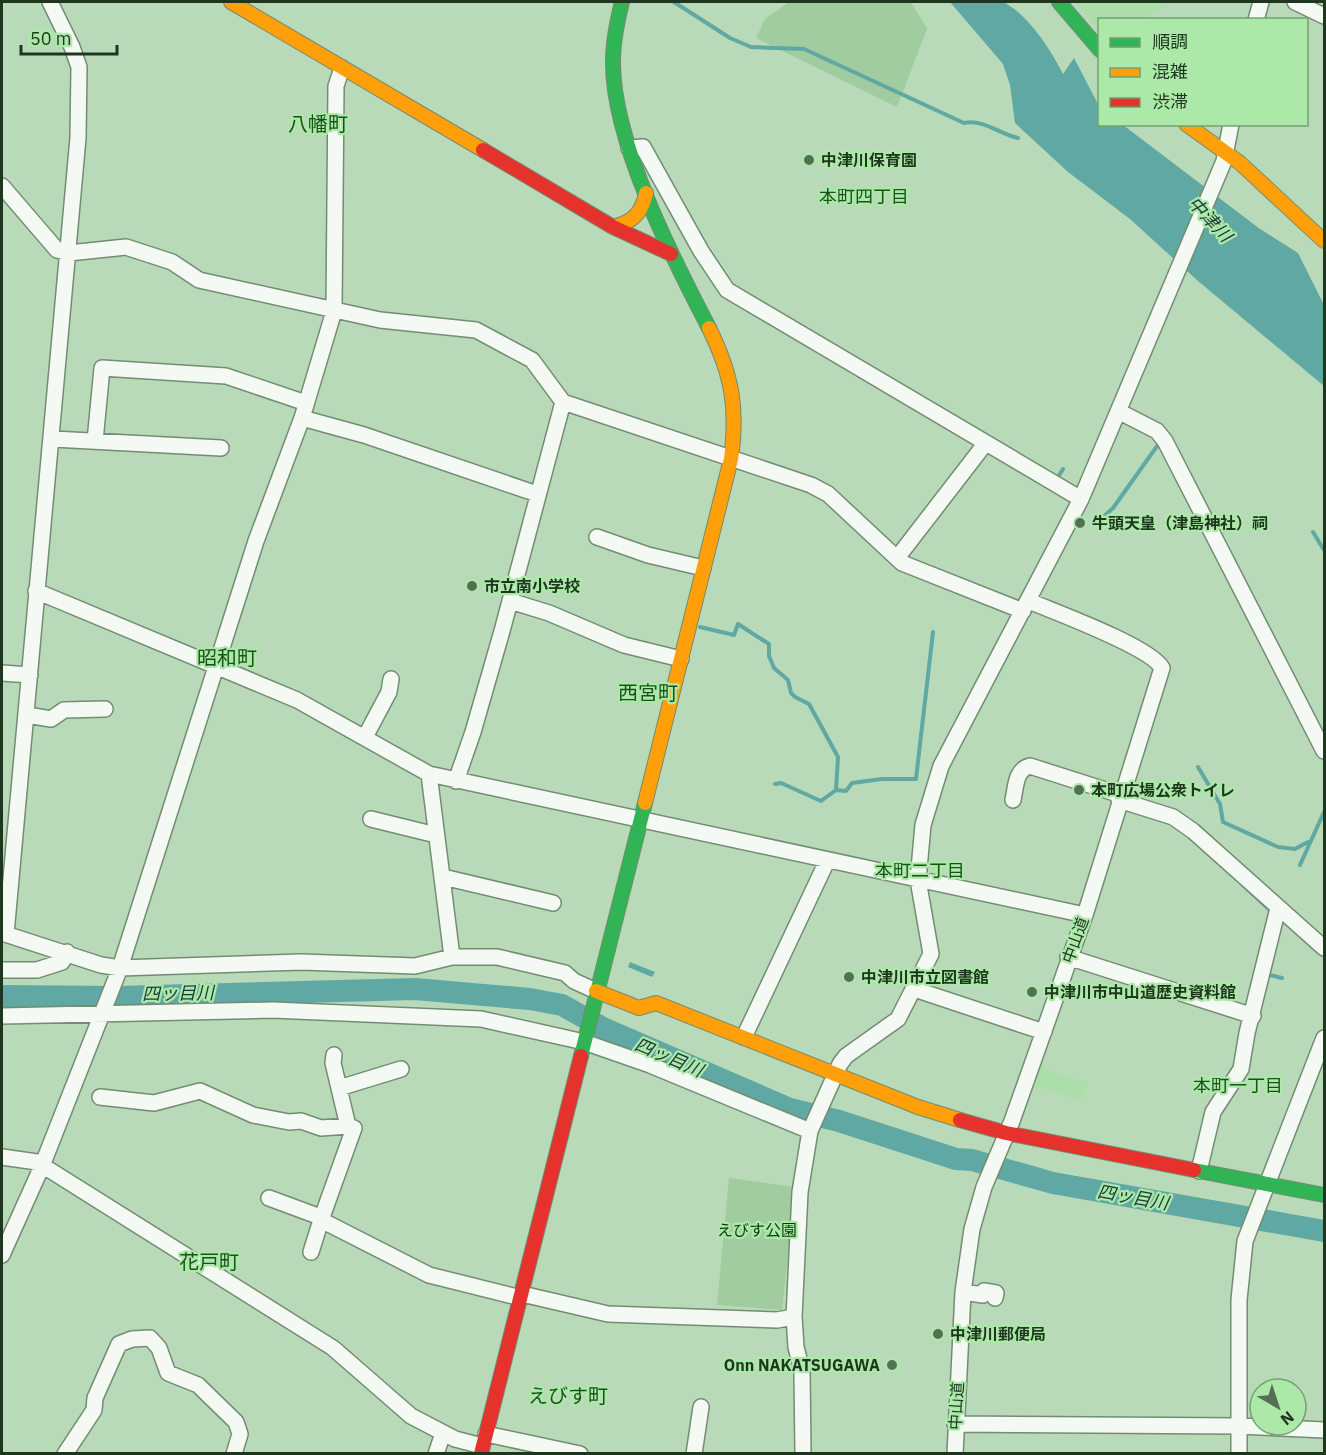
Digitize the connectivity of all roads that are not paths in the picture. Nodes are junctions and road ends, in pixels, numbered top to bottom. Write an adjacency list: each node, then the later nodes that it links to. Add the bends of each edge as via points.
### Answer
1 (50, 2): 19 (street, via 79,67)
2 (231, 2): 10 (street)
3 (622, 2): 13 (street, via 614,31 614,91)
4 (1059, 2): 9 (street)
5 (1261, 2): 8 (street)
6 (1295, 2): 7 (street)
7 (1324, 16)
8 (1257, 18)
9 (1098, 48)
10 (342, 68): 17 (street); 21 (street, via 336,86)
11 (1188, 126): 14 (street)
12 (1231, 126): 14 (street)
13 (629, 148): 16 (street); 28 (street, via 643,147 727,290 877,376)
14 (1225, 157): 18 (street, via 1240,163); 24 (street)
15 (2, 186): 19 (street, via 57,250)
16 (646, 193): 17 (street, via 637,218); 20 (street)
17 (613, 227): 20 (street)
18 (1324, 241)
19 (69, 253): 21 (street, via 126,247 172,262 199,280); 26 (street)
20 (671, 254): 30 (street, via 722,352 733,392)
21 (334, 311): 22 (street, via 476,330 532,360); 23 (street)
22 (563, 402): 30 (street, 中山道); 31 (street)
23 (306, 403): 25 (street); 27 (street, via 226,376 102,368)
24 (1120, 412): 32 (street); 47 (street, via 1156,431 1165,441)
25 (302, 418): 31 (street); 40 (street, via 256,541)
26 (53, 439): 27 (street); 36 (street)
27 (95, 441): 29 (street)
28 (985, 444): 32 (street); 34 (street)
29 (221, 448)
30 (731, 459): 34 (street, 中山道, via 828,494); 35 (street)
31 (537, 494): 37 (street)
32 (1081, 499): 38 (street)
33 (597, 537): 35 (street)
34 (897, 558): 38 (street, 中山道, via 922,571)
35 (703, 568): 39 (street)
36 (36, 591): 40 (street); 42 (street)
37 (510, 600): 39 (street, via 624,645); 49 (street)
38 (1026, 606): 50 (street, 中山道, via 1122,641 1159,661 1162,668); 57 (street, via 941,766 923,825)
39 (681, 659): 53 (street)
40 (216, 667): 46 (street, via 297,700); 66 (street)
41 (2, 674): 42 (street)
42 (30, 675): 45 (street)
43 (391, 679): 46 (street, via 389,692)
44 (105, 709): 45 (street, via 64,710 51,718)
45 (27, 716): 61 (street)
46 (365, 737): 48 (street)
47 (1324, 751)
48 (429, 774): 49 (street); 54 (street)
49 (456, 781): 53 (street)
50 (1120, 797): 51 (street, via 1030,766 1018,774); 59 (street, via 1173,817); 60 (street, 中山道)
51 (1013, 800)
52 (371, 819): 54 (street)
53 (640, 819): 55 (street); 69 (street)
54 (436, 835): 56 (street)
55 (827, 861): 57 (street); 75 (street)
56 (443, 877): 58 (street); 64 (street)
57 (918, 880): 60 (street); 68 (street, via 931,954)
58 (553, 903)
59 (1278, 908): 62 (street); 72 (street)
60 (1085, 915): 65 (street, 中山道)
61 (4, 933): 63 (street)
62 (1324, 948)
63 (67, 952): 66 (street); 67 (street, via 62,963 37,970)
64 (452, 957): 66 (street, via 415,966 301,962); 69 (street, via 497,957 565,973)
65 (1068, 957): 72 (street); 73 (street, 中山道)
66 (120, 968): 70 (street)
67 (2, 970)
68 (914, 989): 73 (street); 79 (street, via 898,1019 846,1056)
69 (595, 995): 74 (street); 75 (street, via 639,1008 656,1003)
70 (102, 1013): 71 (street); 74 (street, via 294,1010 481,1019); 86 (street)
71 (2, 1016)
72 (1253, 1016): 87 (street, via 1241,1069 1213,1112)
73 (1044, 1032): 84 (street, 中山道)
74 (585, 1037): 83 (street); 95 (street)
75 (744, 1037): 79 (street)
76 (1324, 1038): 88 (street)
77 (334, 1055): 80 (street)
78 (401, 1069): 80 (street)
79 (834, 1075): 83 (street); 84 (street, via 918,1107)
80 (339, 1088): 82 (street)
81 (100, 1097): 82 (street, via 154,1103 200,1091 253,1115 301,1121 321,1128)
82 (348, 1126): 91 (street, via 354,1128)
83 (812, 1128): 97 (street, via 800,1192)
84 (1006, 1133): 87 (street); 94 (street, 中山道, via 972,1229)
85 (2, 1157): 86 (street)
86 (42, 1166): 93 (street); 102 (street, via 333,1348 406,1412)
87 (1199, 1171): 88 (street)
88 (1266, 1185): 89 (street); 100 (street, via 1248,1234 1239,1300)
89 (1324, 1195)
90 (269, 1198): 91 (street)
91 (322, 1219): 92 (street); 95 (street, via 429,1275)
92 (311, 1252)
93 (2, 1255)
94 (963, 1292): 96 (street, via 996,1293); 99 (street, 中山道)
95 (521, 1296): 97 (street, via 608,1314 777,1320); 103 (street)
96 (995, 1298)
97 (794, 1317): 109 (street, via 795,1347 802,1371)
98 (701, 1407): 108 (street)
99 (955, 1424): 100 (street); 110 (street, 中山道)
100 (1239, 1426): 101 (street); 111 (street)
101 (1324, 1430)
102 (442, 1433): 103 (street); 106 (street)
103 (483, 1445): 107 (street)
104 (65, 1454): 105 (street, via 94,1410 95,1398 119,1344 150,1338 159,1348 168,1373 198,1385 236,1422 240,1434)
105 (234, 1454)
106 (436, 1454)
107 (580, 1454)
108 (694, 1454)
109 (803, 1454)
110 (955, 1454)
111 (1239, 1454)

